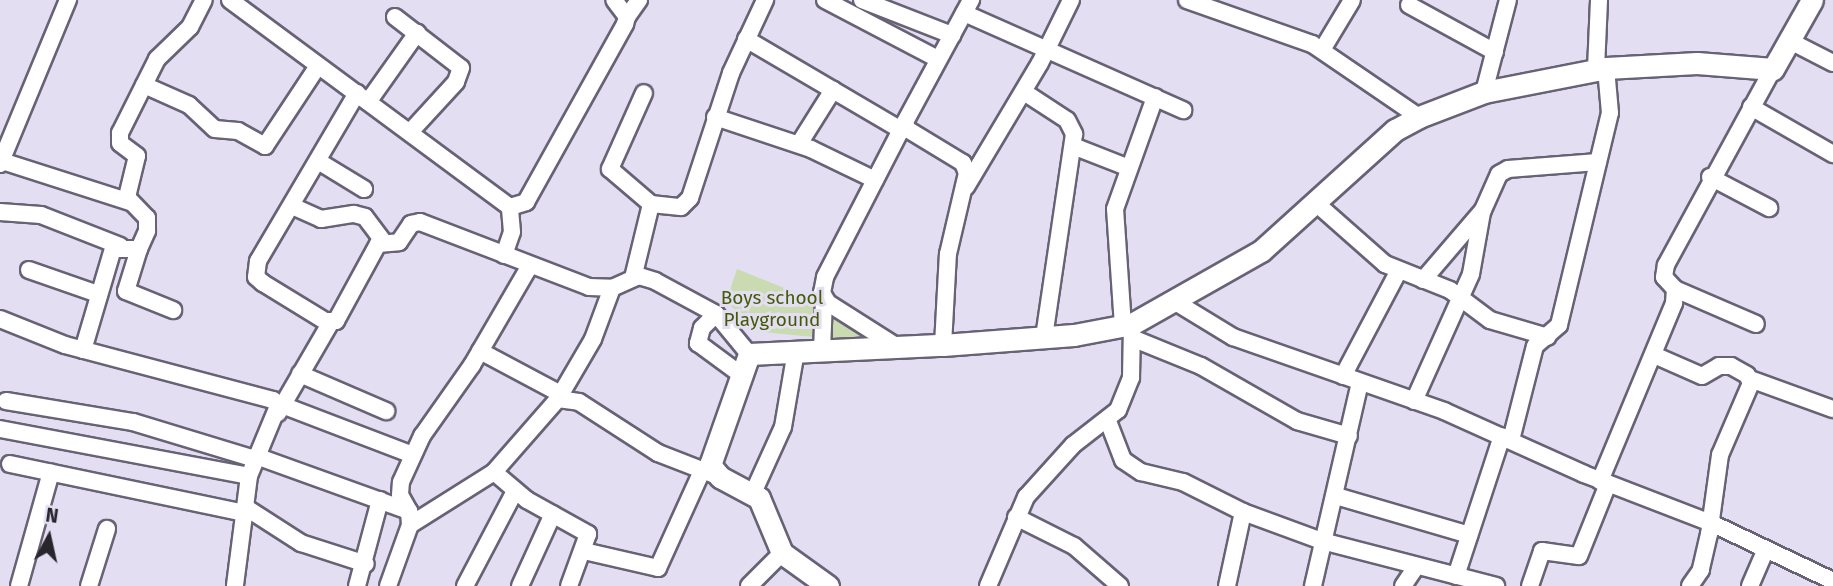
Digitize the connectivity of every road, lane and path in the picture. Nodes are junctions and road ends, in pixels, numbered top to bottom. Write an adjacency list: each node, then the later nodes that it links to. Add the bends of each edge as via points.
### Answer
1 (68, 0): 49 (street)
2 (204, 0): 31 (street, via 190,27 157,60)
3 (230, 0): 28 (street)
4 (614, 0): 18 (street)
5 (639, 0): 18 (street)
6 (765, 0): 21 (street)
7 (825, 0): 26 (street)
8 (862, 0): 20 (street)
9 (1071, 0): 23 (street)
10 (1187, 0): 24 (street)
11 (1352, 0): 24 (street)
12 (1508, 0): 25 (street)
13 (1598, 0): 29 (street)
14 (1812, 0): 22 (street)
15 (1409, 5): 25 (street)
16 (967, 6): 20 (street); 23 (street)
17 (395, 17): 19 (street)
18 (627, 17): 59 (street, via 526,202)
19 (417, 33): 36 (street); 43 (street, via 461,68 456,82)
20 (952, 35): 26 (street)
21 (746, 39): 32 (street); 40 (street)
22 (1790, 41): 27 (street); 30 (street)
23 (1047, 49): 33 (street); 37 (street)
24 (1322, 50): 41 (street)
25 (1495, 52): 34 (street)
26 (938, 60): 42 (street)
27 (1833, 63)
28 (318, 66): 31 (street, via 265,146 238,131 215,129 189,105); 36 (street)
29 (1601, 69): 30 (street, via 1697,64); 34 (street); 48 (street, via 1611,99)
30 (1773, 69): 38 (street)
31 (144, 85): 55 (street, via 119,137 137,156 127,193)
32 (833, 90): 42 (street); 44 (street)
33 (1024, 92): 45 (street, via 1067,120 1074,134); 53 (street)
34 (1484, 92): 41 (street)
35 (643, 93): 56 (street, via 610,169)
36 (362, 97): 43 (street); 47 (street)
37 (1155, 97): 39 (street); 50 (street)
38 (1751, 107): 46 (street); 51 (street)
39 (1183, 110)
40 (715, 117): 44 (street); 56 (street, via 686,204)
41 (1419, 117): 57 (street, via 1395,130)
42 (903, 126): 52 (street); 53 (street, via 963,163)
43 (410, 132): 59 (street)
44 (799, 144): 52 (street)
45 (1073, 146): 50 (street); 84 (street)
46 (1833, 154)
47 (318, 161): 54 (street); 58 (street)
48 (1598, 162): 61 (street, via 1508,169 1494,182); 85 (street, via 1559,326)
49 (1, 163): 55 (street)
50 (1129, 168): 83 (street, via 1113,222)
51 (1710, 177): 60 (street); 73 (street, via 1663,272)
52 (875, 180): 76 (street, via 825,277)
53 (965, 187): 86 (street, via 948,254)
54 (364, 188)
55 (130, 202): 65 (street, via 147,218)
56 (652, 204): 70 (street)
57 (1317, 204): 69 (street); 77 (street, via 1261,251)
58 (292, 206): 63 (street, via 321,219 365,217); 81 (street, via 258,261 256,277)
59 (510, 207): 66 (street, via 512,232)
60 (1769, 208)
61 (1483, 210): 71 (street); 75 (street, via 1471,274)
62 (0, 212): 64 (street, via 41,215)
63 (383, 242): 66 (street, via 399,242 411,224 421,222); 81 (street, via 374,249 339,316)
64 (120, 246): 65 (street); 74 (street, via 108,258)
65 (139, 250): 78 (street, via 125,291)
66 (504, 255): 67 (street)
67 (529, 267): 72 (street, via 589,287); 89 (street)
68 (29, 270): 74 (street)
69 (1398, 272): 71 (street); 96 (street)
70 (633, 278): 72 (street); 79 (street, via 654,281)
71 (1423, 280): 75 (street)
72 (612, 288): 99 (street, via 593,340)
73 (1675, 289): 82 (street); 93 (street)
74 (99, 294): 88 (street)
75 (1459, 295): 85 (street, via 1490,320); 101 (street)
76 (824, 299): 87 (street); 91 (street)
77 (1174, 301): 83 (street); 96 (street, via 1233,337)
78 (173, 310)
79 (716, 313): 92 (street); 95 (street, via 702,328 698,343)
80 (0, 319): 88 (street)
81 (331, 322): 94 (street)
82 (1756, 324)
83 (1129, 329): 84 (street); 105 (street, via 1131,378); 107 (street, via 1297,421)
84 (1044, 337): 86 (street)
85 (1548, 337): 108 (street, via 1535,346)
86 (943, 345): 87 (street)
87 (899, 348): 91 (street)
88 (83, 350): 102 (street, via 272,400)
89 (480, 351): 99 (street); 109 (street)
90 (796, 351): 91 (street); 92 (street); 118 (street, via 783,427)
91 (822, 351)
92 (749, 354): 95 (street)
93 (1654, 355): 97 (street, via 1702,376 1723,365); 116 (street)
94 (300, 374): 102 (street); 104 (street)
95 (740, 374): 114 (street, via 712,455)
96 (1343, 376): 98 (street)
97 (1750, 379): 103 (street); 126 (street, via 1716,468)
98 (1360, 383): 101 (street); 107 (street)
99 (560, 396): 113 (street); 114 (street, via 579,402 658,453)
100 (6, 401): 110 (street, via 133,422)
101 (1414, 401): 108 (street)
102 (280, 409): 109 (street); 110 (street)
103 (1833, 409)
104 (386, 411)
105 (1108, 421): 122 (street, via 1119,452 1130,466 1183,482); 124 (street, via 1055,463)
106 (0, 429): 115 (street)
107 (1349, 436): 119 (street)
108 (1506, 438): 116 (street); 128 (street)
109 (413, 455): 125 (street, via 399,490)
110 (256, 458): 115 (street); 120 (street)
111 (10, 464): 112 (street)
112 (51, 472): 121 (street); 137 (street)
113 (494, 472): 117 (street); 125 (street)
114 (711, 474): 118 (street); 131 (street, via 658,568)
115 (249, 476): 121 (street)
116 (1604, 482): 126 (street); 153 (street, via 1579,556 1542,551)
117 (515, 491): 123 (street); 142 (street)
118 (753, 494): 132 (street, via 766,511)
119 (1336, 496): 128 (street); 129 (street)
120 (380, 500): 125 (street); 133 (street)
121 (244, 510): 133 (street, via 308,546); 139 (street)
122 (1242, 512): 129 (street); 149 (street)
123 (553, 514): 131 (street, via 588,534); 143 (street)
124 (1016, 517): 147 (street); 148 (street, via 1074,546)
125 (410, 518): 141 (street)
126 (1711, 523): 130 (street); 154 (street, via 1700,570)
127 (107, 529): 138 (street)
128 (1469, 535): 135 (street)
129 (1322, 541): 134 (street); 150 (street)
130 (1766, 549): 136 (street); 155 (street)
131 (584, 551): 144 (street)
132 (782, 553): 145 (street); 146 (street)
133 (366, 564): 140 (street)
134 (1416, 567): 135 (street); 151 (street)
135 (1456, 576): 152 (street)
136 (1833, 581)
137 (19, 586)
138 (89, 586)
139 (235, 586)
140 (357, 586)
141 (388, 586)
142 (465, 586)
143 (520, 586)
144 (569, 586)
145 (748, 586)
146 (828, 586)
147 (988, 586)
148 (1120, 586)
149 (1227, 586)
150 (1313, 586)
151 (1403, 586)
152 (1496, 586)
153 (1530, 586)
154 (1690, 586)
155 (1750, 586)

